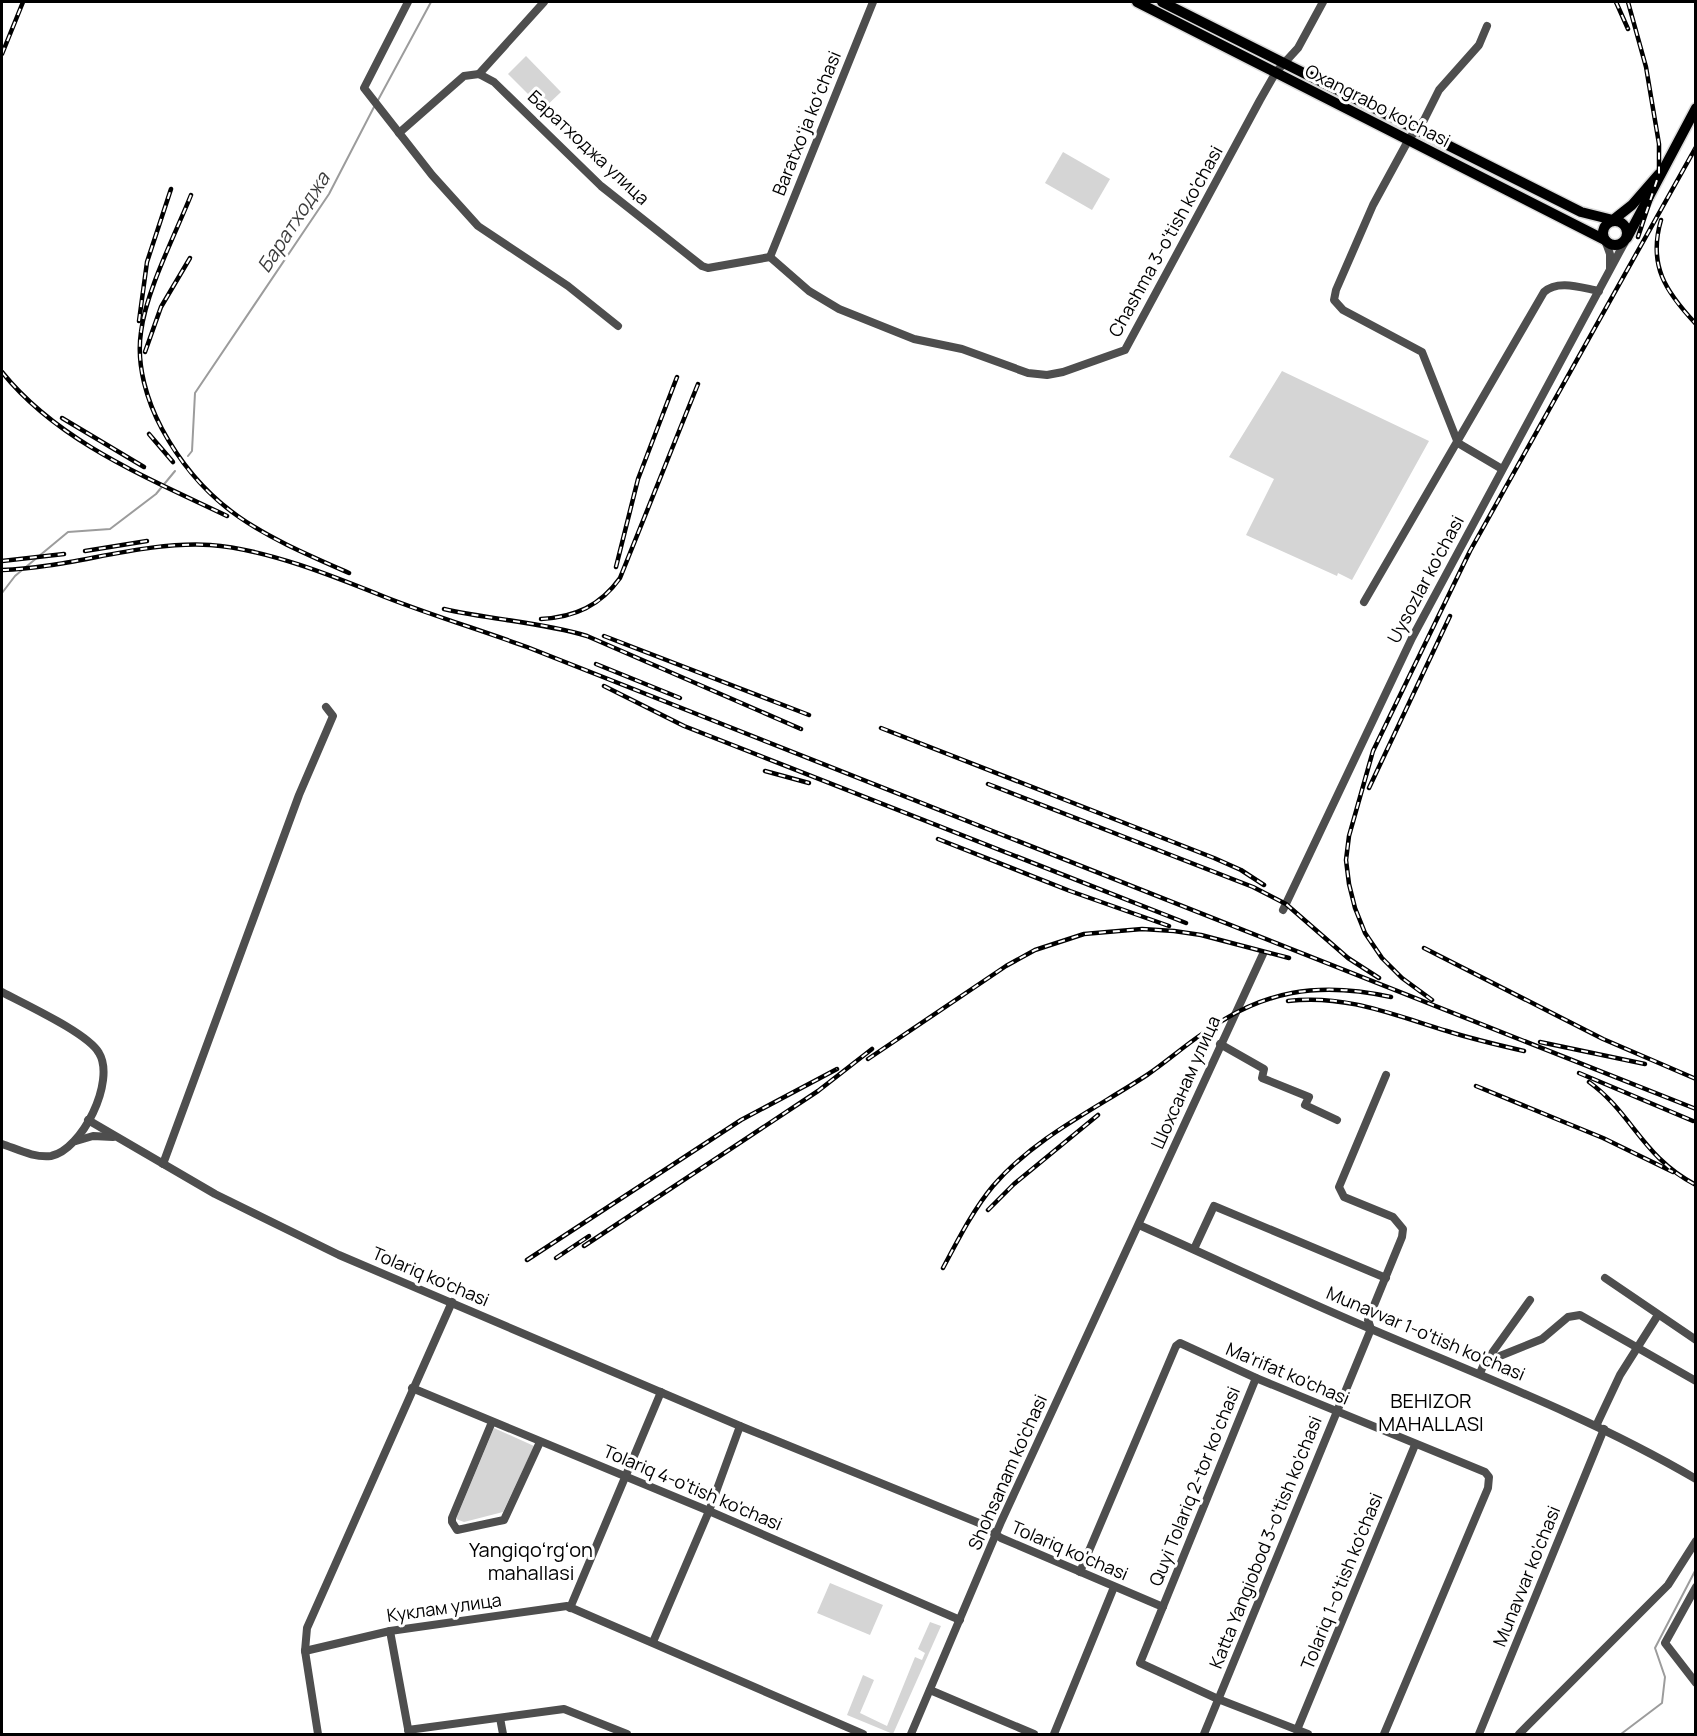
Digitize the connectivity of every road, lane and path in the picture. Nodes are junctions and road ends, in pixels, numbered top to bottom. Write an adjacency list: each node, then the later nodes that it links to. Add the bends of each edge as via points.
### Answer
1 (408, 2): 12 (street, via 363,85)
2 (544, 2): 10 (street)
3 (873, 2): 20 (street, Baratxoʻja koʻchasi)
4 (1137, 2): 9 (main road, Oxangrabo ko'chasi)
5 (1162, 2): 8 (main road, Oxangrabo ko'chasi)
6 (1323, 2): 8 (street, Chashma 3-o'tish ko'chasi, via 1298,48)
7 (1487, 26): 13 (street, via 1479,45 1439,90)
8 (1285, 63): 9 (street, Chashma 3-o'tish ko'chasi); 13 (main road, Oxangrabo ko'chasi)
9 (1276, 72): 13 (main road, Oxangrabo ko'chasi); 20 (street, Chashma 3-o'tish ko'chasi, via 1125,350 1063,372 1028,373 962,349 914,339 839,309 809,291)
10 (479, 74): 12 (street, via 464,76); 20 (street, Баратходжа улица, via 494,82 601,186 702,266)
11 (1695, 108): 14 (main road, Uysozlar ko'chasi)
12 (399, 133): 23 (street, via 478,226 568,286)
13 (1413, 135): 16 (main road, Oxangrabo ko'chasi); 19 (main road, Oxangrabo ko'chasi); 24 (street, via 1373,205 1334,300 1344,310 1422,352)
14 (1659, 174): 15 (main road, Uysozlar ko'chasi); 18 (main road, Uysozlar ko'chasi)
15 (1632, 205): 16 (main road, via 1611,214); 17 (main road, Uysozlar ko'chasi)
16 (1592, 215): 17 (main road, Oxangrabo ko'chasi)
17 (1613, 220): 18 (main road, via 1624,224); 19 (main road, via 1604,228)
18 (1627, 238): 19 (main road, via 1616,245); 21 (street, Uysozlar ko'chasi)
19 (1605, 240): 21 (street)
20 (770, 257)
21 (1610, 271): 22 (street, Uysozlar ko'chasi)
22 (1599, 291): 24 (street, via 1565,285 1544,292); 25 (street, Uysozlar ko'chasi)
23 (618, 326)
24 (1458, 443): 25 (street); 26 (street)
25 (1502, 469): 28 (street, Uysozlar ko'chasi, via 1412,638)
26 (1364, 602)
27 (326, 707): 38 (street, via 333,716 298,795)
28 (1283, 910)
29 (1263, 954): 31 (street, Шохсанам улица)
30 (2, 992): 33 (street, via 86,1039 99,1052 104,1067 103,1083)
31 (1220, 1044): 34 (street, via 1264,1069 1262,1078 1308,1097 1305,1105); 39 (street, Шохсанам улица)
32 (1386, 1075): 41 (street, Katta Yangiobod 3-o'tish ko'chasi, via 1339,1187 1344,1197 1393,1217 1403,1229)
33 (88, 1120): 35 (street, Tolariq ko'chasi); 36 (street)
34 (1337, 1120)
35 (118, 1138): 36 (street, Tolariq ko'chasi, via 93,1136); 38 (street, Tolariq ko'chasi)
36 (75, 1141): 37 (street, via 61,1152 44,1156)
37 (2, 1144)
38 (163, 1164): 44 (street, Tolariq ko'chasi, via 339,1255)
39 (1139, 1225): 40 (street, Munavvar 1-o'tish ko'chasi); 64 (street, Shohsanam ko'chasi)
40 (1194, 1249): 41 (street, via 1214,1206); 46 (street, Munavvar 1-o'tish ko'chasi)
41 (1386, 1278): 46 (street, Katta Yangiobod 3-o'tish ko'chasi, via 1368,1320)
42 (1605, 1278): 45 (street)
43 (1530, 1300): 49 (street)
44 (452, 1302): 53 (street); 54 (street, Tolariq ko'chasi)
45 (1658, 1315): 47 (street); 48 (street, Munavvar ko'chasi)
46 (1371, 1329): 50 (street, Munavvar 1-o'tish ko'chasi); 55 (street, Katta Yangiobod 3-o'tish ko'chasi)
47 (1695, 1340)
48 (1636, 1347): 49 (street, via 1585,1316 1573,1315 1542,1339); 52 (street); 58 (street, Munavvar ko'chasi)
49 (1485, 1362): 50 (street)
50 (1480, 1372): 58 (street, Munavvar 1-o'tish ko'chasi)
51 (1256, 1378): 55 (street, Ma'rifat ko'chasi); 66 (street, Ma'rifat ko'chasi, via 1178,1344); 69 (street, Quyi Tolariq 2-tor koʻchasi)
52 (1695, 1381)
53 (412, 1388): 56 (street, Tolariq 4-o'tish ko'chasi); 74 (street, via 307,1628)
54 (660, 1392): 57 (street, Tolariq ko'chasi); 61 (street)
55 (1336, 1411): 60 (street, Ma'rifat ko'chasi); 77 (street, Katta Yangiobod 3-o'tish ko'chasi)
56 (492, 1422): 59 (street, Tolariq 4-o'tish ko'chasi); 59 (street, via 452,1518 458,1530 504,1520)
57 (740, 1426): 63 (street); 64 (street, Tolariq ko'chasi, via 979,1523)
58 (1600, 1427): 62 (street, Munavvar 1-o'tish ko'chasi); 92 (street, Munavvar ko'chasi)
59 (540, 1442): 61 (street, Tolariq 4-o'tish ko'chasi)
60 (1415, 1445): 79 (street, Tolariq 1-o'tish ko'chasi); 91 (street, Ma'rifat ko'chasi, via 1485,1472 1490,1481)
61 (624, 1476): 63 (street, Tolariq 4-o'tish ko'chasi); 70 (street)
62 (1695, 1479)
63 (709, 1511): 71 (street, Tolariq 4-o'tish ko'chasi); 73 (street)
64 (995, 1536): 66 (street, Tolariq ko'chasi); 71 (street, Shohsanam ko'chasi)
65 (1695, 1542): 93 (street, via 1668,1585)
66 (1080, 1572): 67 (street, Tolariq ko'chasi)
67 (1114, 1587): 69 (street, Tolariq ko'chasi); 88 (street)
68 (1695, 1587): 75 (street, via 1665,1643)
69 (1163, 1607): 77 (street, via 1140,1663)
70 (570, 1608): 72 (street, Куклам улица); 73 (street)
71 (960, 1620): 76 (street, Shohsanam ko'chasi)
72 (390, 1631): 74 (street, Куклам улица); 80 (street)
73 (654, 1642): 85 (street)
74 (305, 1651): 82 (street)
75 (1695, 1683)
76 (930, 1690): 86 (street, Shohsanam ko'chasi); 87 (street)
77 (1218, 1699): 79 (street); 89 (street, Katta Yangiobod 3-o'tish ko'chasi)
78 (500, 1718): 80 (street); 81 (street, via 564,1709); 83 (street)
79 (1297, 1730): 90 (street)
80 (409, 1732)
81 (612, 1732): 84 (street)
82 (318, 1734)
83 (503, 1734)
84 (627, 1734)
85 (863, 1734)
86 (911, 1734)
87 (1034, 1734)
88 (1054, 1734)
89 (1204, 1734)
90 (1308, 1734)
91 (1384, 1734)
92 (1479, 1734)
93 (1519, 1734)

